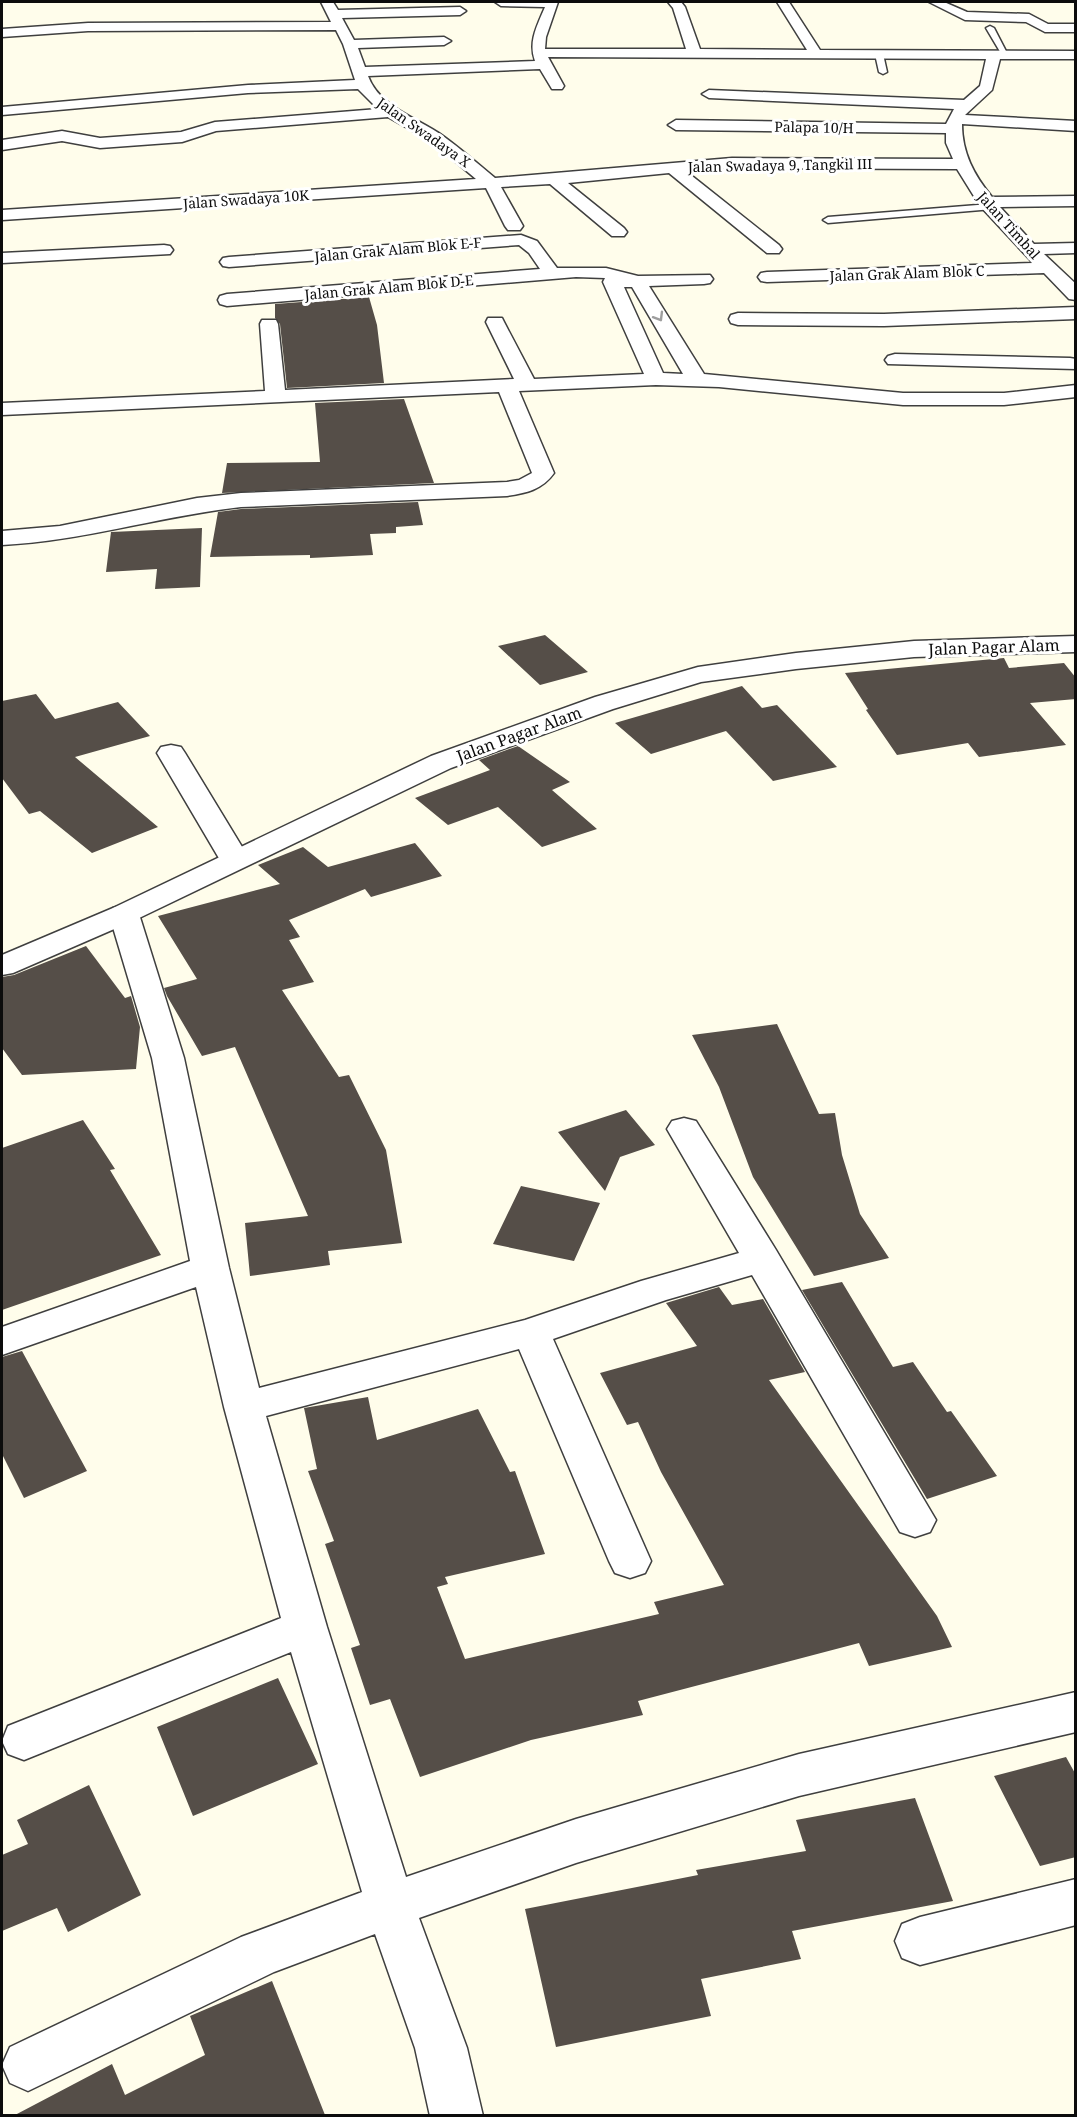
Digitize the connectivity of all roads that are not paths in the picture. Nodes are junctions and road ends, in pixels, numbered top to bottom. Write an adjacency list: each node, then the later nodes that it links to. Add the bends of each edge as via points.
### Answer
1 (501, 2): 19 (street, via 553,3 540,36)
2 (674, 2): 14 (street)
3 (783, 2): 15 (street)
4 (935, 2): 10 (street, via 965,16 1019,17 1034,20 1045,28)
5 (226, 9): 8 (street)
6 (460, 10): 7 (street)
7 (334, 14): 8 (street); 13 (street, Jalan Swadaya X)
8 (212, 27): 11 (street, via 23,25)
9 (990, 28): 17 (lane)
10 (1076, 28)
11 (2, 33)
12 (444, 41): 13 (street)
13 (350, 44): 21 (street, Jalan Swadaya X)
14 (694, 52): 15 (street); 19 (street)
15 (816, 54): 16 (street)
16 (879, 54): 17 (street); 20 (lane)
17 (1000, 55): 18 (street); 24 (street, via 987,87)
18 (1076, 55)
19 (541, 59): 21 (street); 22 (street)
20 (883, 72)
21 (361, 78): 25 (street); 26 (street, Jalan Swadaya X, via 366,90)
22 (557, 86)
23 (709, 94): 24 (street)
24 (968, 105): 27 (street, via 961,109)
25 (2, 111)
26 (391, 112): 30 (street, via 214,128 171,138 100,143 62,136); 34 (street, Jalan Swadaya X, via 437,139)
27 (953, 124): 28 (street, Palapa 10/H); 29 (street, Palapa 10/H); 31 (street, Jalan Timbal)
28 (676, 125)
29 (1076, 126)
30 (2, 145)
31 (961, 164): 32 (street, Jalan Swadaya 9, Tangkil III, via 732,163); 36 (street, Jalan Timbal)
32 (671, 167): 33 (street, Jalan Swadaya 9, Tangkil III); 43 (street)
33 (554, 179): 34 (street, Jalan Swadaya 9, Tangkil III); 40 (street)
34 (491, 183): 37 (street, Jalan Swadaya 10K); 39 (street, Jalan Swadaya X)
35 (1076, 201): 36 (street)
36 (988, 204): 38 (lane); 44 (street, Jalan Timbal)
37 (2, 215)
38 (828, 220)
39 (514, 226)
40 (618, 232)
41 (28, 235): 46 (street)
42 (1076, 248): 44 (street)
43 (773, 249)
44 (1031, 249): 47 (street, Jalan Timbal)
45 (164, 250): 46 (street)
46 (10, 257)
47 (1047, 268): 49 (street, Jalan Grak Alam Blok C); 52 (street, Jalan Timbal)
48 (552, 274): 51 (street, via 591,272); 53 (street, Jalan Grak Alam Blok D-E); 53 (street, Jalan Grak Alam Blok E-F, via 528,242 521,240 229,255)
49 (767, 277)
50 (704, 279): 51 (street)
51 (623, 280): 61 (street); 62 (street, one-way to 62)
52 (1075, 294)
53 (228, 308)
54 (1076, 313): 55 (street, via 884,320)
55 (738, 319)
56 (495, 322): 63 (street)
57 (269, 324): 65 (street)
58 (1060, 345): 60 (street, via 1055,351)
59 (895, 360): 60 (street)
60 (1073, 366)
61 (656, 379): 62 (street); 63 (street)
62 (697, 380): 64 (street, via 903,399 1004,399)
63 (517, 385): 65 (street); 67 (street, via 543,472 540,478 522,486 241,500 60,533)
64 (1076, 391)
65 (276, 397): 66 (street)
66 (2, 409)
67 (2, 538)
68 (1076, 644): 70 (street, Jalan Pagar Alam, via 914,649 698,675 604,703 441,762)
69 (171, 753): 70 (street)
70 (235, 860): 71 (street, Jalan Pagar Alam)
71 (124, 914): 72 (street, Jalan Pagar Alam); 75 (street, via 168,1058)
72 (2, 966)
73 (684, 1129): 74 (street)
74 (763, 1259): 76 (street, via 654,1290); 79 (street)
75 (210, 1268): 77 (street); 78 (street)
76 (531, 1332): 78 (street); 80 (street)
77 (2, 1341)
78 (244, 1407): 81 (street)
79 (915, 1520)
80 (630, 1561)
81 (305, 1627): 83 (street); 85 (street)
82 (1076, 1712): 85 (street, via 799,1775 576,1841)
83 (24, 1740)
84 (1076, 1902): 86 (street)
85 (390, 1905): 87 (street, via 259,1954); 88 (street, via 441,2048)
86 (920, 1941)
87 (28, 2065)
88 (457, 2115)

